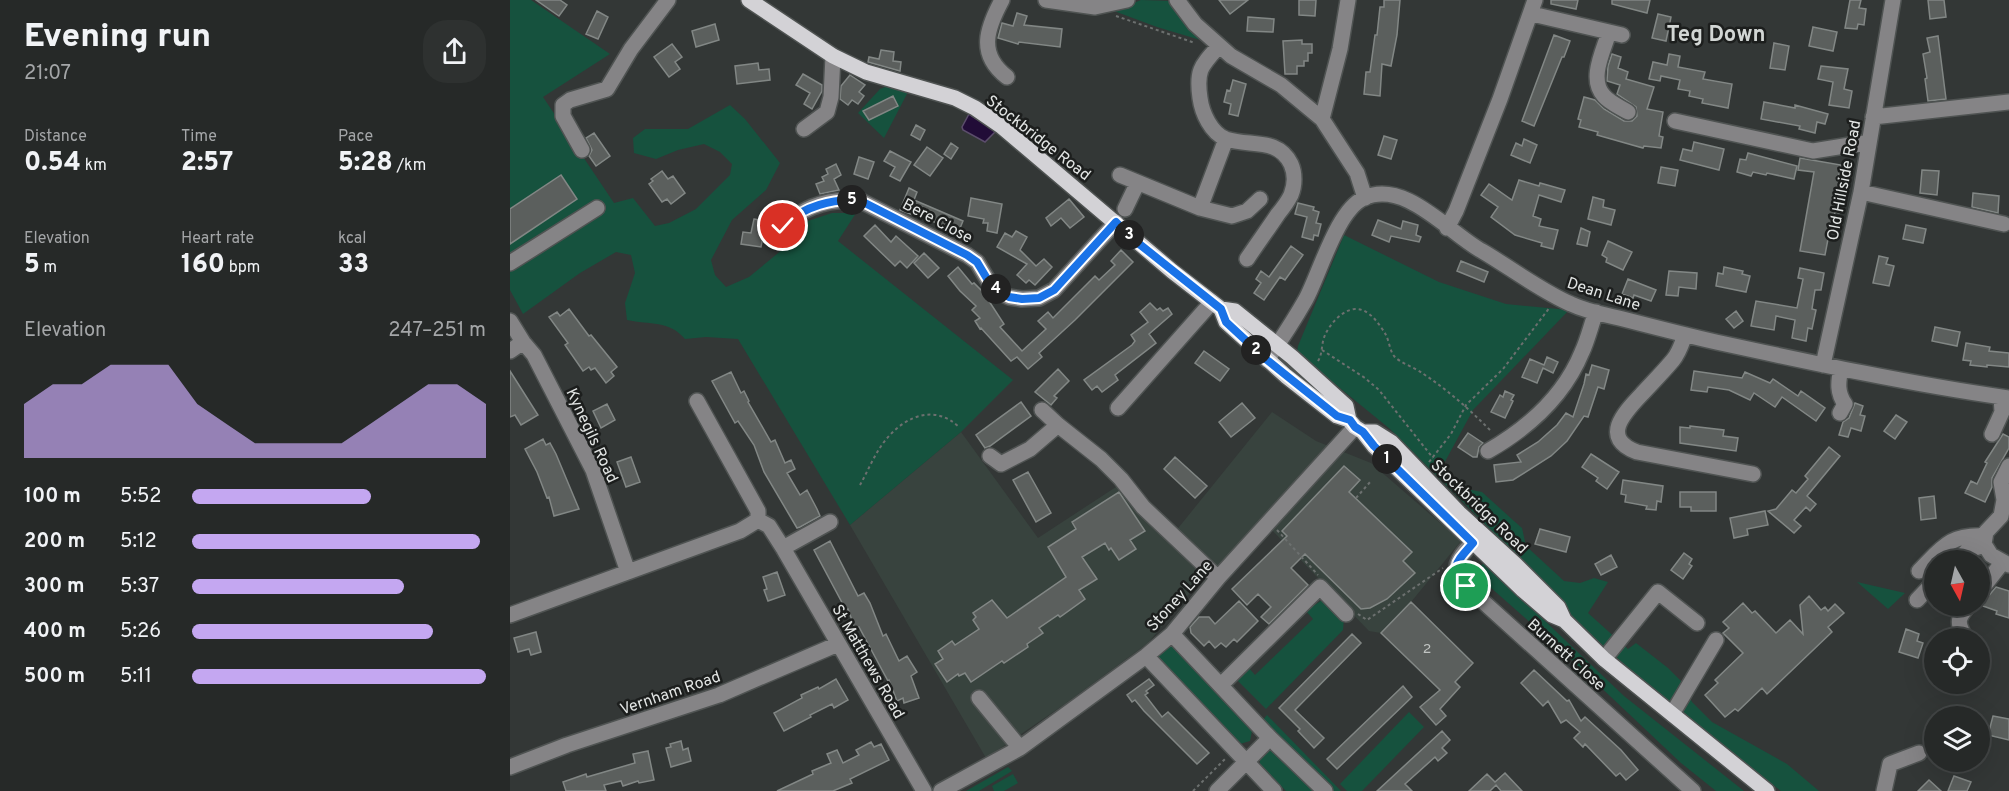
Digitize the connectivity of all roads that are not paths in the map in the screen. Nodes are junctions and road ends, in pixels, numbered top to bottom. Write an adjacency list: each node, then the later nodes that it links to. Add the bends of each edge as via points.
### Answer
1 (668, 0): 21 (street, via 607,89 563,105 563,116)
2 (749, 0): 11 (main road, Stockbridge Road)
3 (1002, 0): 12 (street, via 986,37 994,63)
4 (1046, 0): 5 (street, via 1095,7)
5 (1127, 0)
6 (1177, 0): 10 (street)
7 (1348, 0): 16 (street)
8 (1893, 0): 15 (street, Old Hillside Road)
9 (1534, 7): 14 (street, via 1616,33 1598,70 1598,87); 31 (street)
10 (1219, 46): 16 (street, via 1281,85); 19 (street, via 1201,66 1198,84 1208,120 1215,132)
11 (833, 56): 18 (street, via 827,112); 29 (main road, Stockbridge Road, via 866,72 955,98 975,108)
12 (1006, 77)
13 (2009, 102): 15 (street)
14 (1628, 112)
15 (1873, 117): 20 (street, Old Hillside Road)
16 (1322, 119): 25 (street, via 1357,173)
17 (1675, 121): 20 (street, via 1813,151)
18 (804, 129)
19 (1226, 139): 28 (street); 33 (street, via 1278,149 1286,153 1293,168 1291,196)
20 (1869, 142): 24 (street, Old Hillside Road)
21 (582, 150)
22 (1120, 176): 23 (street)
23 (1137, 184): 28 (street); 29 (street, Bere Close)
24 (1861, 192): 30 (street); 42 (street, Old Hillside Road)
25 (1365, 198): 31 (street, Dean Lane, via 1384,194 1400,197 1423,208); 39 (street, via 1349,209 1340,223 1307,297)
26 (1260, 199): 28 (street, via 1247,211 1232,216)
27 (597, 208): 34 (street)
28 (1200, 208)
29 (1120, 215): 32 (street, Bere Close, via 1054,290 1039,298 1022,299 999,292 967,255 861,201 804,210 783,226); 35 (main road, Stockbridge Road, via 1133,239)
30 (2004, 224)
31 (1447, 228): 36 (street, Dean Lane, via 1557,297)
32 (776, 239)
33 (1247, 259)
34 (510, 263)
35 (1216, 305): 39 (main road, Stockbridge Road, via 1235,311); 41 (main road, Stockbridge Road, via 1226,322); 46 (street)
36 (1596, 312): 38 (street, Dean Lane); 52 (street, via 1570,377 1533,420)
37 (510, 321): 40 (street, Kynegils Road)
38 (1685, 335): 42 (street, Dean Lane); 55 (street, via 1676,358 1626,411 1618,424 1619,438 1626,448 1637,452)
39 (1278, 345): 41 (street); 50 (main road, Stockbridge Road, via 1346,406)
40 (516, 347): 64 (street, Kynegils Road, via 534,355 593,470)
41 (1267, 360): 50 (main road, Stockbridge Road, via 1337,416)
42 (1823, 365): 43 (street, Dean Lane)
43 (1841, 369): 44 (street, Dean Lane); 48 (street, via 1838,384 1845,404)
44 (2005, 398): 51 (street)
45 (697, 401): 56 (street, St Matthews Road, via 758,511)
46 (1118, 408)
47 (1042, 410): 49 (street)
48 (1840, 413)
49 (1058, 425): 53 (street, via 1030,449 1001,465); 65 (street, via 1121,479 1182,553)
50 (1356, 426): 58 (main road, Stockbridge Road, via 1383,436 1417,480); 65 (street, Stoney Lane)
51 (1992, 434)
52 (1488, 451)
53 (990, 456)
54 (2009, 466): 59 (street, via 2001,482 2001,516 1986,532)
55 (1753, 474)
56 (758, 520): 60 (street, St Matthews Road, via 769,526); 64 (street, via 740,531)
57 (830, 522): 60 (street)
58 (1477, 538): 76 (main road, Stockbridge Road, via 1552,615 1564,620); 85 (street, Burnett Close, via 1456,565 1457,578)
59 (1985, 541): 61 (street); 62 (street, via 1991,555); 63 (street, via 1961,536)
60 (783, 548): 74 (street, St Matthews Road)
61 (1968, 550)
62 (2006, 564): 66 (street)
63 (1919, 571)
64 (628, 572): 70 (street)
65 (1218, 578): 72 (street, Stoney Lane)
66 (1990, 581)
67 (1924, 593): 68 (street)
68 (1917, 600)
69 (1348, 612): 77 (street, via 1320,587)
70 (510, 615)
71 (1697, 623): 76 (street, via 1658,592)
72 (1172, 634): 75 (street, Stoney Lane); 77 (street)
73 (1716, 640): 79 (street)
74 (838, 644): 84 (street, Vernham Road, via 719,695); 86 (street, St Matthews Road)
75 (1146, 656): 81 (street, Stoney Lane); 83 (street)
76 (1604, 659): 79 (main road, Stockbridge Road)
77 (1221, 685): 80 (street)
78 (979, 698): 81 (street)
79 (1672, 714): 91 (main road, Stockbridge Road)
80 (1270, 738): 83 (street); 90 (street)
81 (1020, 748): 87 (street, Stoney Lane)
82 (1919, 753): 92 (street, via 1890,764)
83 (1245, 762): 88 (street); 89 (street)
84 (510, 767)
85 (1686, 789)
86 (924, 791)
87 (941, 791)
88 (1217, 791)
89 (1274, 791)
90 (1325, 791)
91 (1767, 791)
92 (1884, 791)

